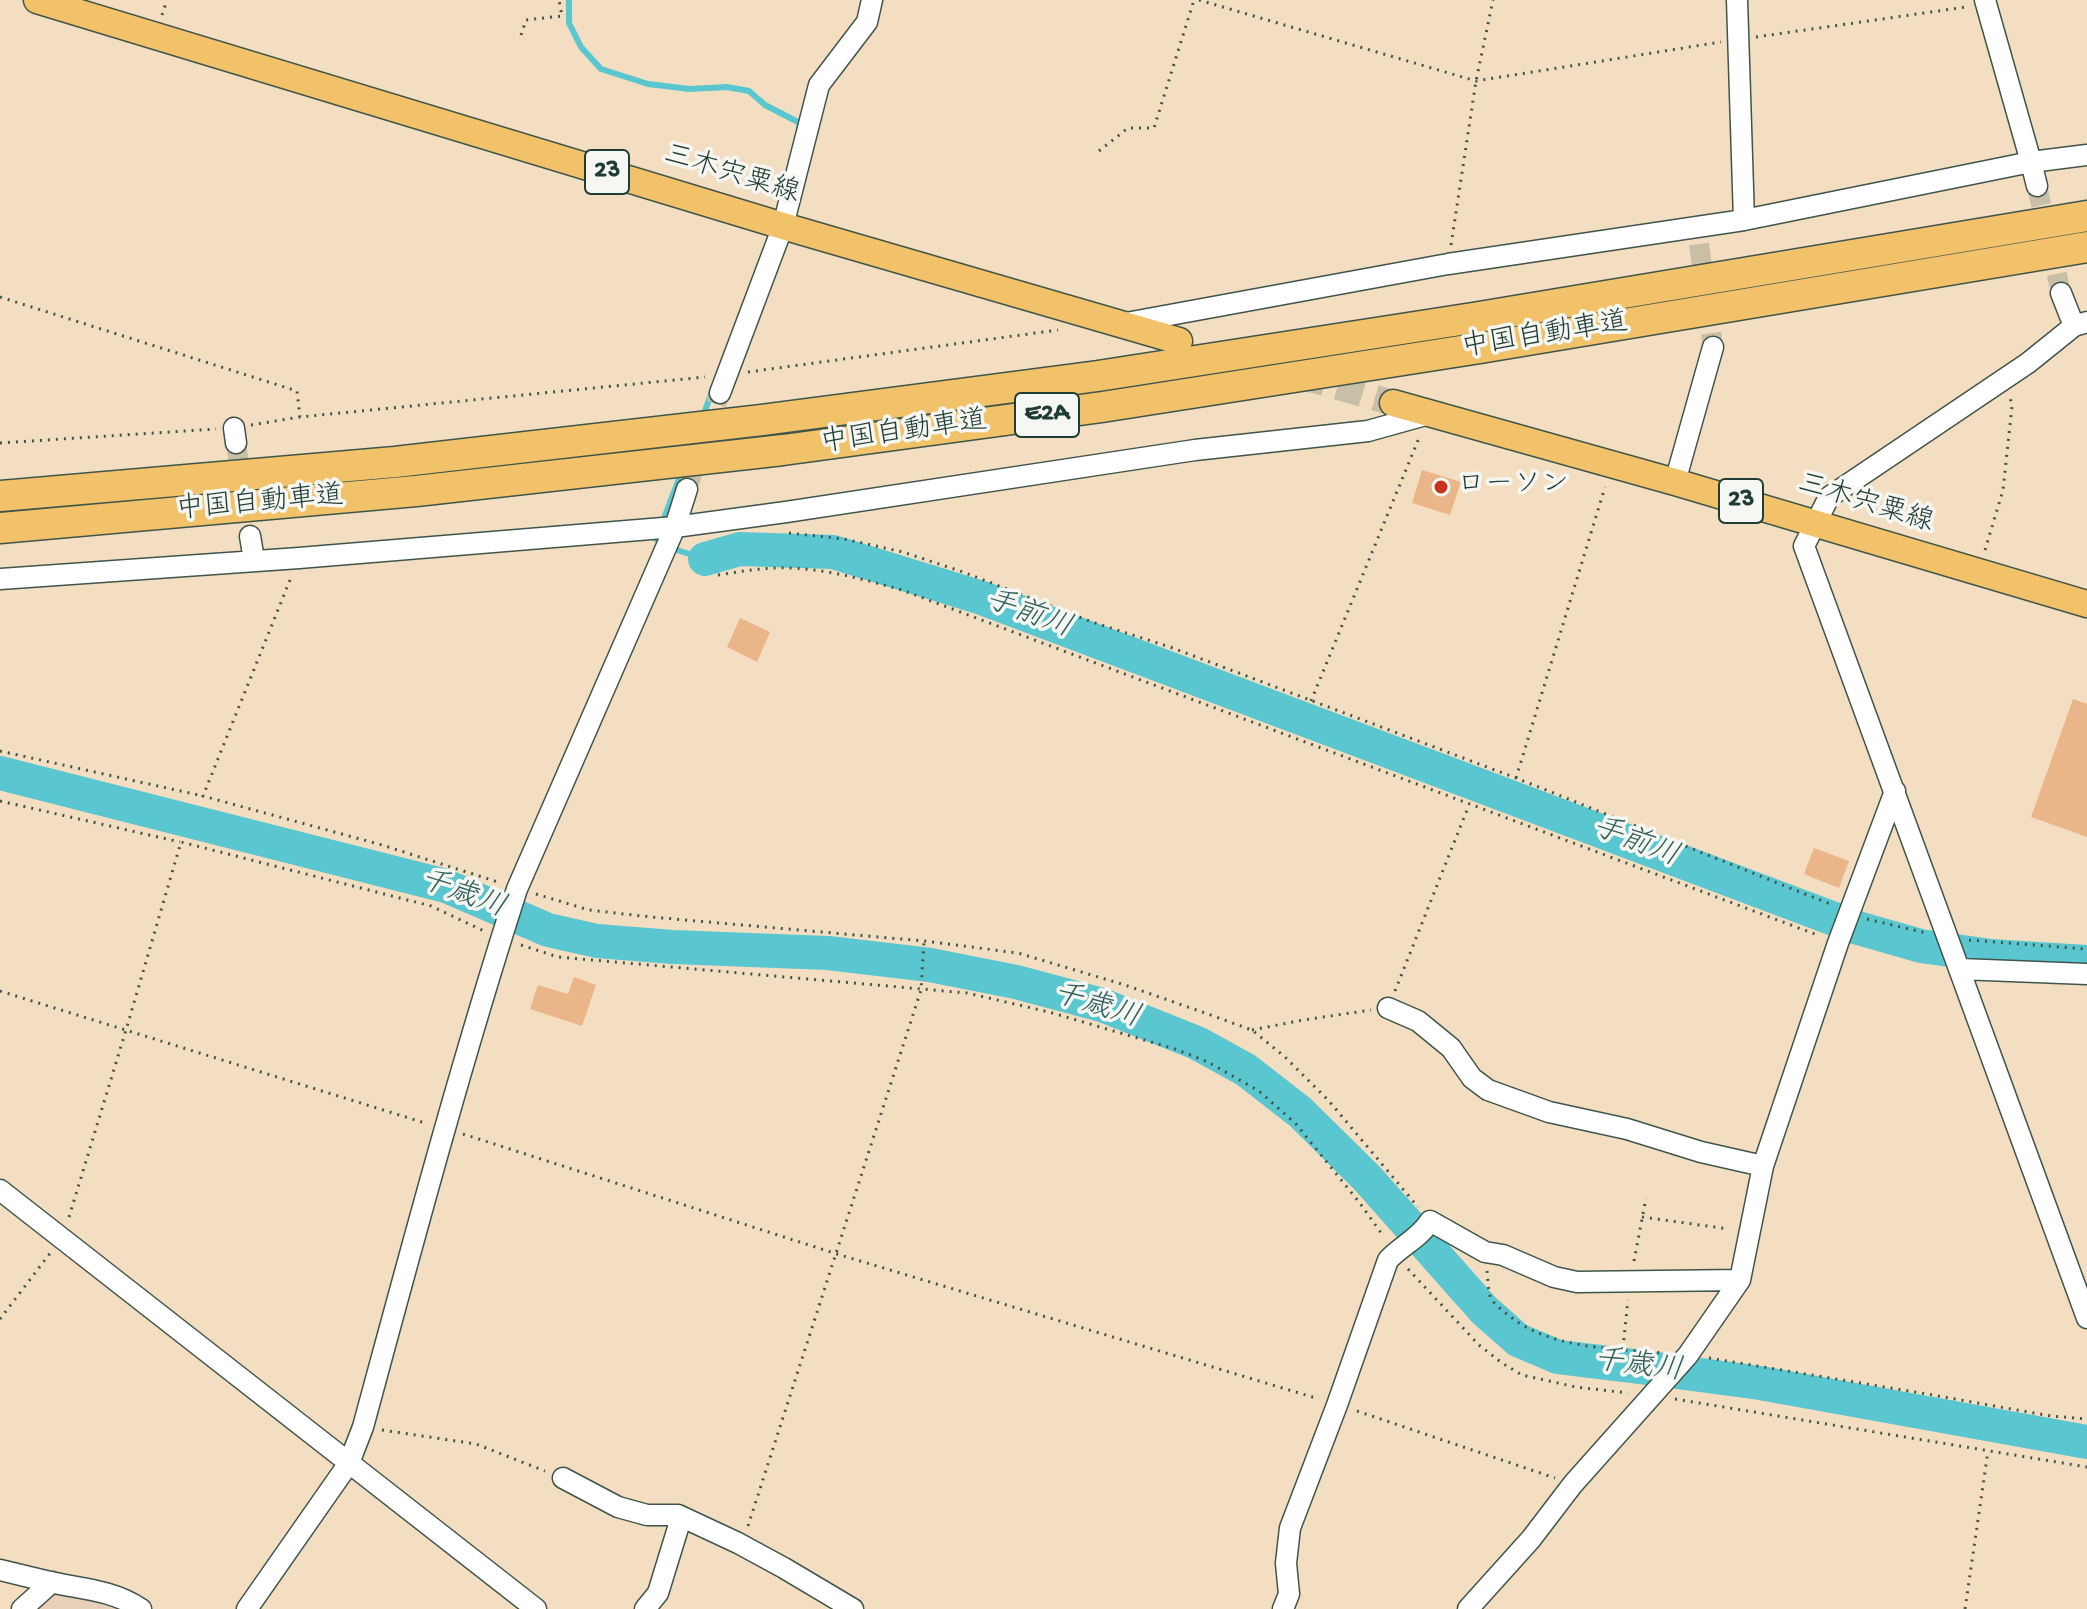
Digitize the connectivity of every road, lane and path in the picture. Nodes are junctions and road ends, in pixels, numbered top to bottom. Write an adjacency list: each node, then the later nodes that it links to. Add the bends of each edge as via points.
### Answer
1 (37, 0): 19 (main road, 三木宍粟線 / 23)
2 (559, 0): 10 (path, via 562,16 526,20)
3 (872, 0): 19 (street, via 867,22 819,85)
4 (1197, 0): 9 (path); 13 (path, via 1154,128 1128,128)
5 (1226, 0): 9 (path)
6 (1493, 0): 12 (path)
7 (1737, 0): 11 (street)
8 (1985, 2): 11 (path); 15 (street)
9 (1224, 7): 12 (path)
10 (521, 35)
11 (1738, 39): 12 (path); 18 (street)
12 (1476, 81): 21 (path)
13 (1099, 151)
14 (2087, 155): 15 (street)
15 (2031, 162): 16 (street); 18 (street)
16 (2037, 186)
17 (2087, 216): 38 (highway, 中国自動車道 / E2A, via 1098,376 395,462)
18 (1744, 220): 21 (street, via 1698,236)
19 (783, 226): 24 (main road, 三木宍粟線 / 23); 30 (street)
20 (2087, 247): 41 (highway, 中国自動車道 / E2A, via 1041,416 416,491)
21 (1448, 264): 24 (street)
22 (2061, 293): 25 (street)
23 (0, 297): 33 (path, via 297,391)
24 (1121, 324): 27 (main road, 三木宍粟線 / 23)
25 (2080, 324): 29 (street)
26 (1071, 328): 30 (path)
27 (1179, 341)
28 (1713, 347): 36 (street)
29 (2006, 377): 39 (street, via 1829,497); 46 (path, via 2012,406 2003,490)
30 (724, 384): 33 (path)
31 (1393, 403): 32 (main road, 三木宍粟線 / 23)
32 (1429, 414): 35 (main road, 三木宍粟線 / 23); 40 (street, via 1368,431 1180,452); 50 (path)
33 (300, 417): 34 (path, via 235,435)
34 (0, 443)
35 (1610, 465): 36 (main road, 三木宍粟線 / 23); 52 (path)
36 (1675, 482): 39 (main road, 三木宍粟線 / 23)
37 (687, 489): 40 (street)
38 (0, 496)
39 (1816, 523): 46 (main road, 三木宍粟線 / 23); 53 (street, via 1804,546)
40 (675, 527): 44 (street); 58 (street)
41 (0, 528)
42 (789, 533): 50 (path, via 903,552)
43 (250, 536): 45 (street)
44 (299, 558): 45 (street); 54 (path)
45 (254, 560): 48 (street)
46 (1977, 572): 49 (main road, 三木宍粟線 / 23)
47 (718, 575): 56 (path, via 793,568 902,590)
48 (0, 579)
49 (2087, 604)
50 (1311, 701): 52 (path)
51 (0, 751): 54 (path)
52 (1516, 778): 59 (path, via 1823,902)
53 (1895, 791): 59 (street); 63 (street)
54 (203, 796): 58 (path, via 382,845)
55 (0, 801): 57 (path)
56 (1469, 804): 59 (path); 67 (path)
57 (181, 842): 60 (path, via 431,906); 68 (path)
58 (516, 893): 60 (street); 61 (path, via 589,910)
59 (1845, 927): 63 (path, via 1866,919); 71 (street)
60 (501, 935): 65 (path, via 558,957); 70 (street)
61 (924, 941): 65 (path); 69 (path, via 1018,953)
62 (2087, 949): 63 (path, via 1969,941)
63 (1954, 953): 64 (street); 81 (street)
64 (2087, 974)
65 (921, 990): 77 (path, via 967,993 1049,1012 1208,1062 1259,1091 1296,1124); 79 (path)
66 (0, 991): 68 (path)
67 (1388, 1008): 69 (path); 71 (street, via 1418,1021 1451,1048 1472,1078 1488,1090 1549,1112)
68 (126, 1030): 70 (path); 76 (path)
69 (1252, 1030): 74 (path, via 1329,1101)
70 (444, 1128): 79 (path); 87 (street)
71 (1763, 1166): 75 (street)
72 (0, 1190): 76 (street)
73 (1642, 1217): 75 (path)
74 (1428, 1225): 77 (street); 78 (street)
75 (1749, 1232): 80 (street)
76 (62, 1238): 82 (path); 89 (street)
77 (1398, 1250): 84 (path, via 1419,1283 1479,1345 1522,1375 1576,1387); 85 (street, via 1388,1260)
78 (1485, 1252): 80 (street, via 1577,1282); 83 (path, via 1491,1297 1535,1333)
79 (837, 1254): 85 (path); 94 (path, via 749,1525)
80 (1740, 1280): 83 (street)
81 (2087, 1318)
82 (0, 1319)
83 (1684, 1359): 84 (street); 86 (path)
84 (1653, 1393): 88 (path); 92 (street)
85 (1337, 1405): 92 (path); 103 (street, via 1290,1528 1289,1594)
86 (2087, 1419)
87 (363, 1427): 89 (street); 91 (path, via 476,1444)
88 (1988, 1451): 90 (path); 105 (path)
89 (349, 1463): 99 (street); 100 (street)
90 (2087, 1467)
91 (563, 1478): 93 (street, via 618,1507 647,1515)
92 (1573, 1484): 104 (street)
93 (678, 1515): 94 (street); 101 (street, via 658,1593)
94 (738, 1543): 102 (street)
95 (0, 1570): 96 (street)
96 (52, 1582): 97 (street); 98 (street, via 96,1589)
97 (22, 1609)
98 (141, 1609)
99 (247, 1609)
100 (536, 1609)
101 (645, 1609)
102 (853, 1609)
103 (1283, 1609)
104 (1468, 1609)
105 (1965, 1609)

